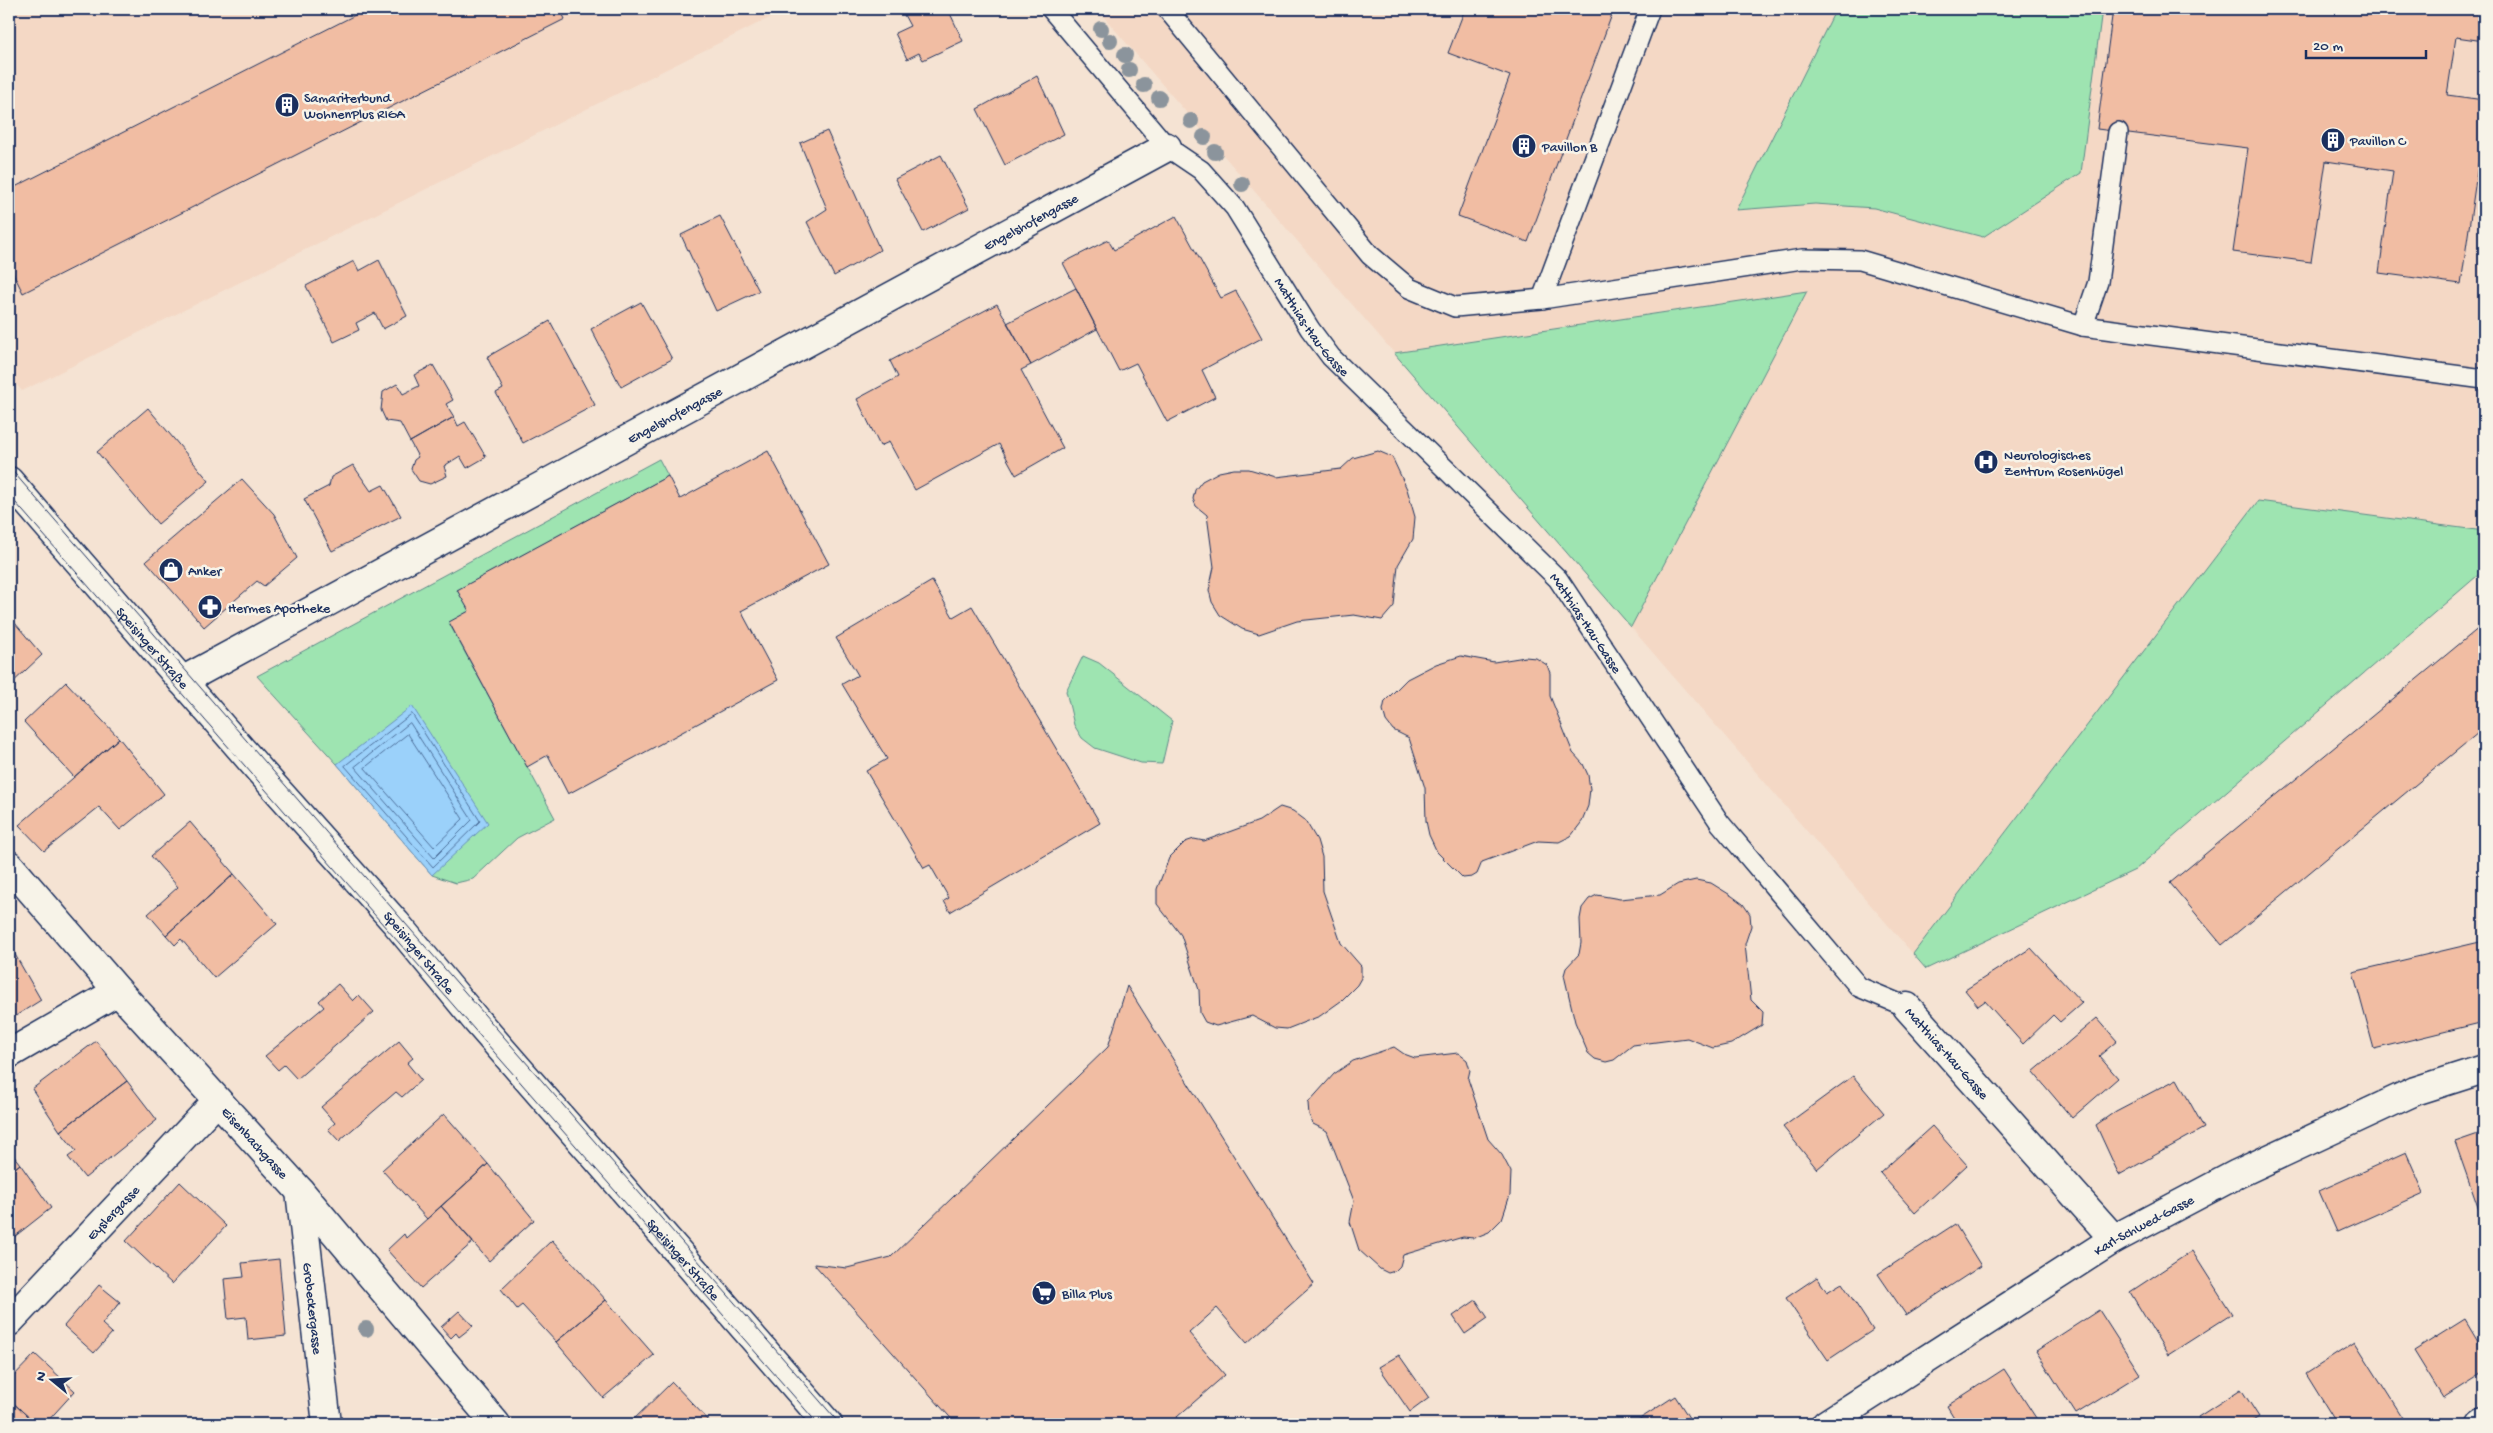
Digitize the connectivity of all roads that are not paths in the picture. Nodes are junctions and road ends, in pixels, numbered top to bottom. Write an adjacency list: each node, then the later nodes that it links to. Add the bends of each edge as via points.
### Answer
1 (1052, 9): 5 (lane, Matthias-Hau-Gasse)
2 (1167, 9): 6 (lane, via 1370,255 1409,288 1455,307)
3 (1650, 9): 6 (lane)
4 (2118, 132): 7 (lane, via 2098,282)
5 (1167, 147): 10 (street, Engelshofengasse); 13 (lane, Matthias-Hau-Gasse, via 1201,170 1235,208 1310,330 1331,357 1558,579 1720,824 1859,987)
6 (1542, 298): 7 (lane, via 1802,259 1860,260)
7 (2082, 326): 8 (lane)
8 (2484, 379)
9 (9, 481): 10 (street, Speisinger Straße)
10 (182, 681): 22 (street, Speisinger Straße, via 396,923 476,1020)
11 (9, 865): 12 (street, Eisenbachgasse)
12 (118, 991): 14 (street); 16 (street, Eisenbachgasse)
13 (1907, 1007): 18 (street, Matthias-Hau-Gasse)
14 (9, 1054)
15 (2484, 1068): 18 (street, Karl-Schwed-Gasse, via 2415,1092 2237,1174)
16 (217, 1101): 17 (street, Eisenbachgasse); 19 (street, Eyslergasse)
17 (300, 1191): 20 (street, Grobeckergasse); 21 (street, Eisenbachgasse)
18 (2114, 1239): 23 (street, Karl-Schwed-Gasse)
19 (9, 1322)
20 (327, 1424)
21 (496, 1424)
22 (828, 1424)
23 (1826, 1424)

